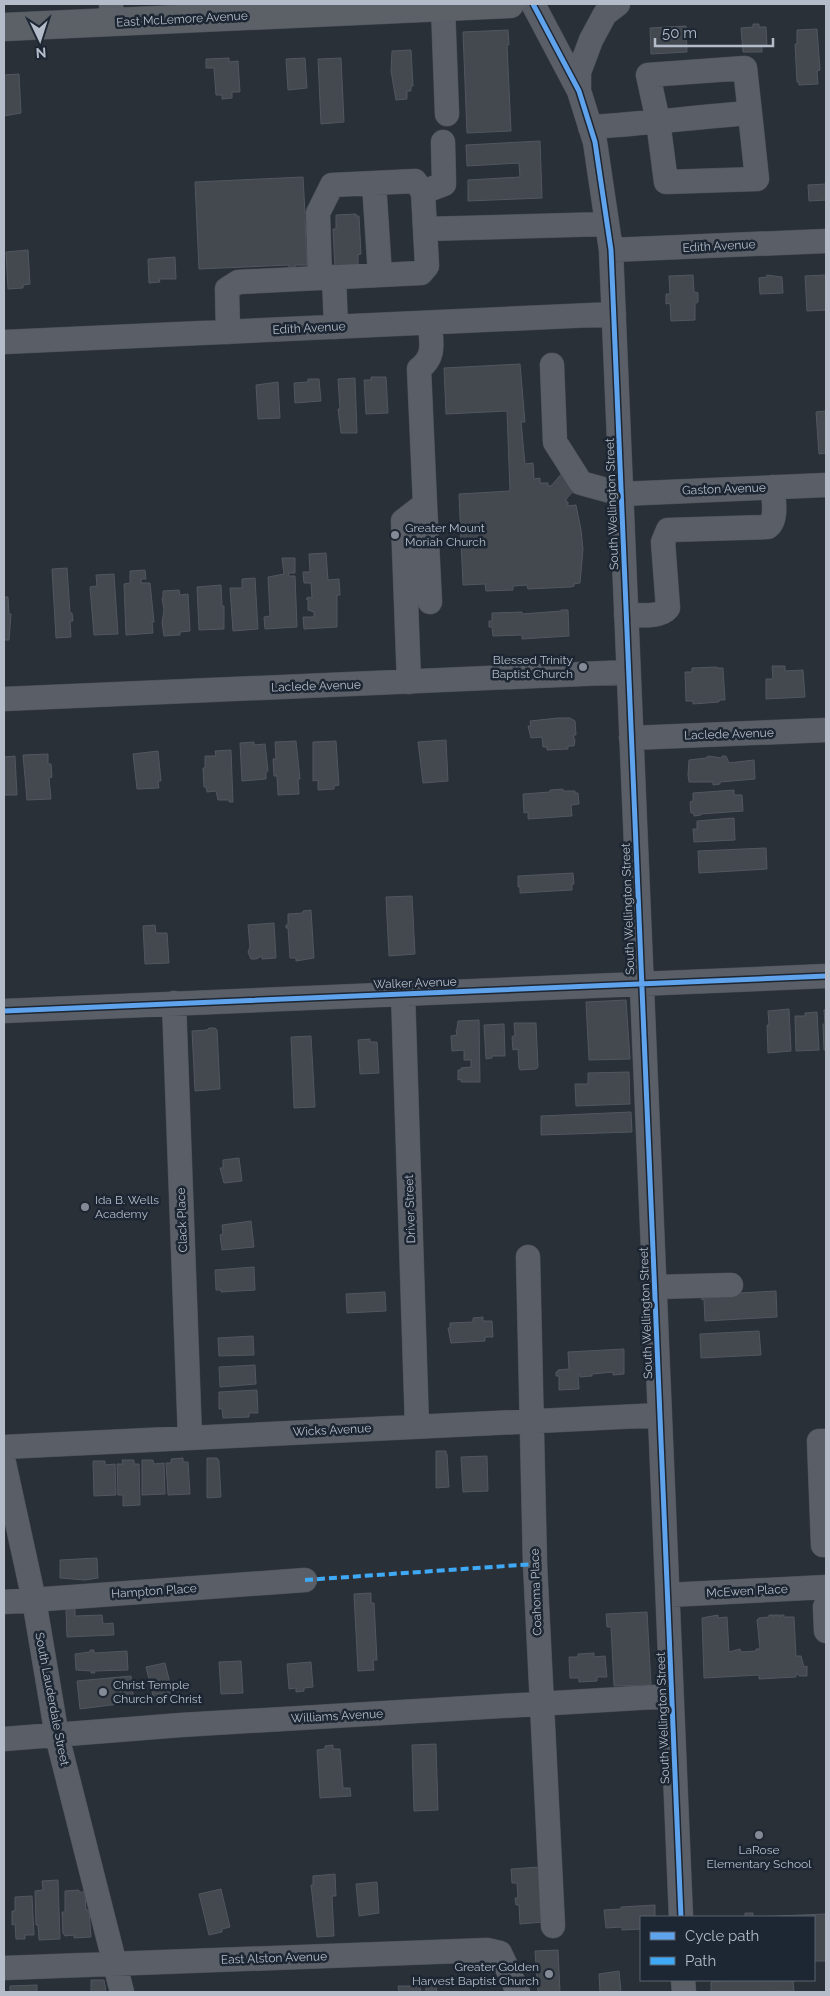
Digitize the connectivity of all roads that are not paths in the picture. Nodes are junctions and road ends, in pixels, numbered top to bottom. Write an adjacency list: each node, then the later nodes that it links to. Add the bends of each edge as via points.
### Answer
1 (510, 4): 4 (main road, East McLemore Avenue)
2 (533, 4): 8 (street, South Wellington Street)
3 (618, 4): 8 (street, via 605,14 591,40 579,72)
4 (434, 6): 5 (main road, East McLemore Avenue); 10 (street)
5 (366, 7): 6 (main road, East McLemore Avenue)
6 (112, 13): 7 (main road, East McLemore Avenue)
7 (4, 27)
8 (579, 90): 12 (street, South Wellington Street)
9 (750, 113): 11 (street); 11 (street, via 745,68 648,75); 11 (street, via 757,179 666,182)
10 (447, 114)
11 (658, 121): 12 (street)
12 (590, 127): 16 (street, South Wellington Street)
13 (443, 142): 15 (street, via 444,184)
14 (374, 183): 15 (street, via 415,181); 20 (street); 21 (street, via 332,185 318,213)
15 (423, 192): 17 (street)
16 (607, 224): 17 (street); 19 (street, South Wellington Street)
17 (425, 229): 20 (street, via 427,266 421,273)
18 (826, 240): 19 (street, Edith Avenue)
19 (611, 250): 22 (street, South Wellington Street)
20 (380, 275): 21 (street)
21 (327, 278): 24 (street); 25 (street, via 238,282 227,289)
22 (614, 314): 23 (street, Edith Avenue); 30 (street, South Wellington Street)
23 (430, 323): 24 (street, Edith Avenue); 31 (street, via 432,356 419,369)
24 (336, 327): 25 (street, Edith Avenue)
25 (228, 332): 26 (street, Edith Avenue)
26 (4, 342)
27 (552, 365): 30 (street, Gaston Avenue, via 556,442 581,483)
28 (826, 485): 29 (street, Gaston Avenue)
29 (773, 487): 30 (street, Gaston Avenue); 33 (street, via 773,518 768,527 668,530 664,542 668,608 659,614)
30 (621, 494): 33 (street, South Wellington Street)
31 (425, 504): 32 (street); 35 (street, via 403,521)
32 (430, 602)
33 (626, 615): 34 (street, South Wellington Street)
34 (628, 672): 35 (street, Laclede Avenue); 38 (street, South Wellington Street)
35 (409, 682): 36 (street, Laclede Avenue)
36 (4, 699)
37 (826, 730): 38 (street, Laclede Avenue)
38 (631, 738): 40 (street, South Wellington Street)
39 (826, 976): 40 (street, Walker Avenue)
40 (641, 984): 41 (street, Walker Avenue); 46 (street, South Wellington Street)
41 (404, 993): 42 (street, Walker Avenue); 49 (street, Driver Street)
42 (174, 1003): 43 (street, Walker Avenue); 50 (street, Clack Place)
43 (4, 1011)
44 (528, 1257): 48 (street, Coahoma Place)
45 (731, 1285): 46 (street)
46 (655, 1287): 47 (street, South Wellington Street)
47 (660, 1415): 48 (street, Wicks Avenue); 56 (street, South Wellington Street)
48 (531, 1420): 49 (street, Wicks Avenue); 62 (street, Coahoma Place)
49 (417, 1426): 50 (street, Wicks Avenue)
50 (190, 1438): 52 (street, Wicks Avenue)
51 (822, 1441): 54 (street)
52 (4, 1447)
53 (4, 1463): 58 (street, South Lauderdale Street)
54 (825, 1545)
55 (305, 1580): 58 (street, Hampton Place)
56 (668, 1596): 57 (street, McEwen Place); 61 (street, South Wellington Street)
57 (826, 1597): 60 (street)
58 (34, 1600): 59 (street, Hampton Place); 63 (street, South Lauderdale Street)
59 (4, 1602)
60 (826, 1631)
61 (671, 1696): 62 (street, Williams Avenue); 65 (street, South Wellington Street)
62 (541, 1704): 63 (street, Williams Avenue, via 181,1725); 66 (street, Coahoma Place)
63 (56, 1736): 64 (street, Williams Avenue); 67 (street, South Lauderdale Street)
64 (4, 1738)
65 (681, 1916)
66 (553, 1926)
67 (116, 1965): 68 (street, East Alston Avenue); 69 (street, South Lauderdale Street); 70 (street, East Alston Avenue, via 487,1950 500,1953)
68 (4, 1968)
69 (122, 1992)
70 (518, 1992)

